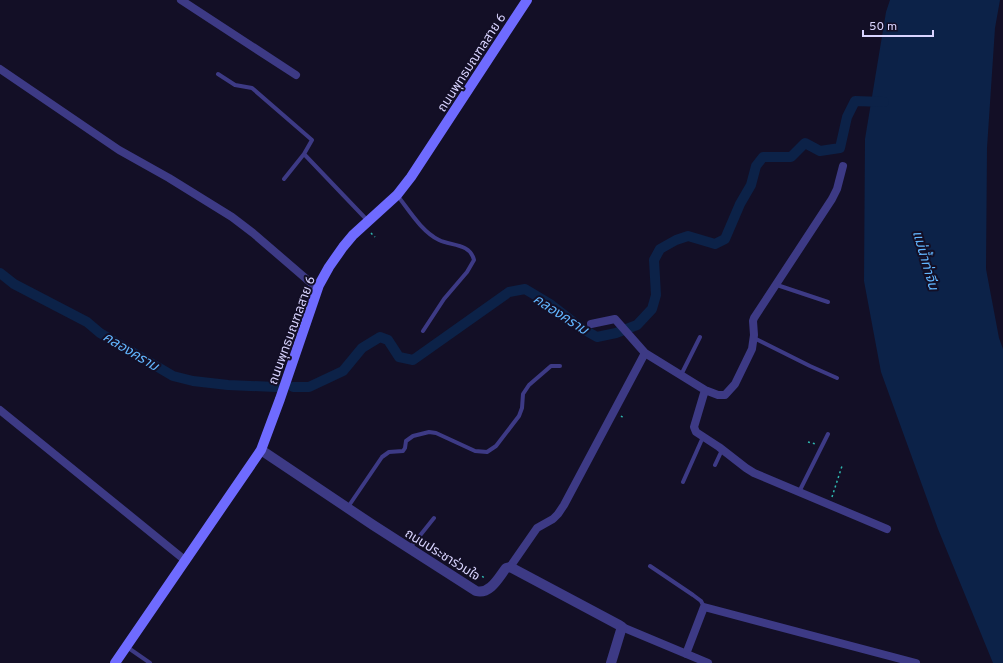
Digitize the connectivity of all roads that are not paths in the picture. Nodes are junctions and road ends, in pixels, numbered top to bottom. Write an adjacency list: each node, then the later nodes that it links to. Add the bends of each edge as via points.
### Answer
1 (181, 0): 5 (street)
2 (527, 0): 9 (main road, ถนนพุทธมณฑลสาย 6, via 411,177)
3 (0, 69): 12 (street, via 113,146 232,217)
4 (218, 74): 6 (lane, via 235,85 252,88 310,137 311,143)
5 (296, 75)
6 (304, 154): 8 (lane); 10 (lane)
7 (843, 166): 11 (street, via 832,199)
8 (284, 179)
9 (396, 195): 10 (main road, ถนนพุทธมณฑลสาย 6); 15 (lane, via 427,232 444,242 461,245 471,252 474,260 468,272 444,299)
10 (368, 222): 12 (main road, ถนนพุทธมณฑลสาย 6, via 343,247)
11 (776, 284): 13 (lane); 17 (street, via 754,318)
12 (318, 289): 27 (main road, ถนนพุทธมณฑลสาย 6)
13 (828, 302)
14 (591, 324): 18 (street, via 615,319)
15 (423, 331)
16 (700, 337): 20 (lane)
17 (754, 338): 21 (lane); 22 (street, via 752,349 730,391 718,395)
18 (646, 353): 20 (street); 37 (street, via 564,505 553,519 537,528)
19 (560, 366): 31 (lane, via 551,366 529,385 523,394 519,416 496,446 487,452 475,451 436,433 413,436 406,441 403,451 389,452 382,457)
20 (681, 376): 22 (street)
21 (837, 378)
22 (706, 390): 25 (street, via 694,427 696,432)
23 (0, 410): 35 (street)
24 (828, 434): 30 (lane)
25 (703, 436): 26 (street); 29 (lane)
26 (722, 449): 28 (lane); 30 (street, via 754,473)
27 (261, 450): 31 (street, ถนนประชาร่วมใจ); 35 (main road, ถนนพุทธมณฑลสาย 6)
28 (715, 465)
29 (683, 482)
30 (799, 492): 33 (street)
31 (348, 508): 34 (street, ถนนประชาร่วมใจ)
32 (434, 518): 34 (lane)
33 (886, 529)
34 (410, 549): 37 (street, ถนนประชาร่วมใจ, via 476,591 489,590 506,568)
35 (186, 561): 40 (main road, ถนนพุทธมณฑลสาย 6)
36 (650, 566): 38 (lane, via 701,601)
37 (510, 567): 39 (street)
38 (704, 607): 41 (street); 46 (street)
39 (622, 627): 41 (street); 44 (street)
40 (126, 647): 42 (main road, ถนนพุทธมณฑลสาย 6); 43 (lane)
41 (686, 654): 45 (street)
42 (115, 663)
43 (150, 663)
44 (611, 663)
45 (708, 663)
46 (916, 663)

